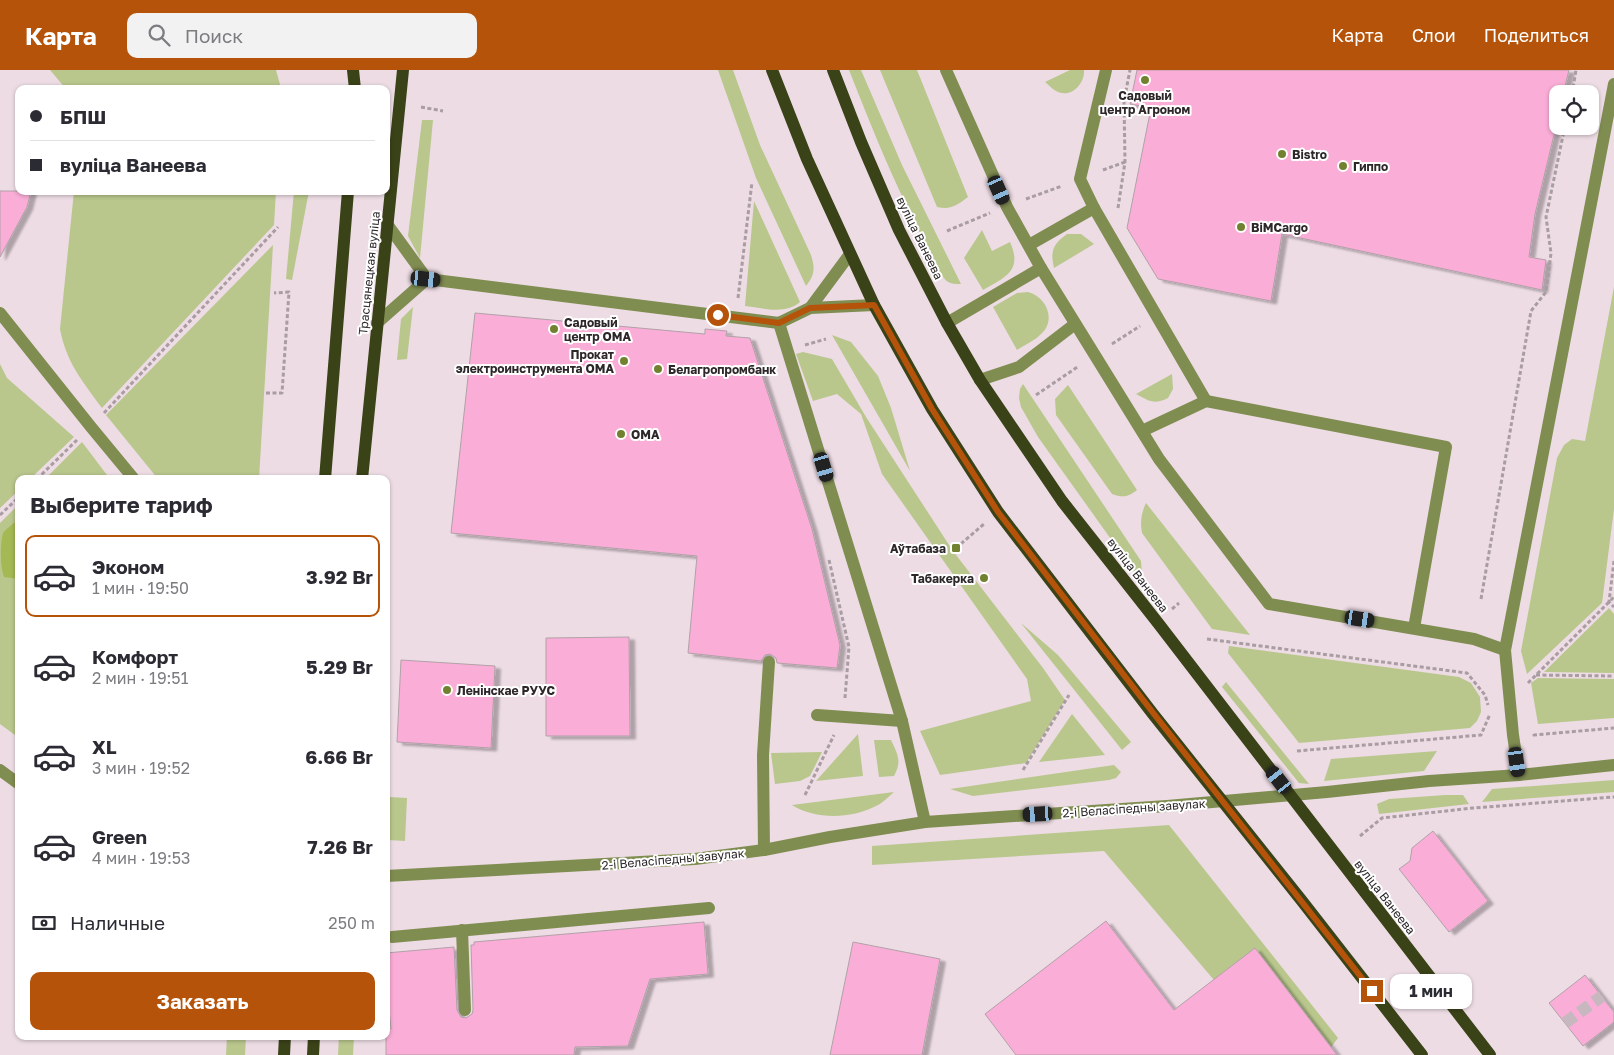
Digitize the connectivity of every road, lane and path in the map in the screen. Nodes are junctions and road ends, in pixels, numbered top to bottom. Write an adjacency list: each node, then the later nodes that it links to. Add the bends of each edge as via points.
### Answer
1 (353, 70): 10 (main road)
2 (403, 70): 22 (main road, Трасцянецкая вуліца)
3 (772, 70): 26 (main road, via 807,159)
4 (833, 70): 36 (main road, вуліца Ванеева, via 899,230)
5 (946, 70): 19 (street)
6 (1106, 70): 16 (street)
7 (1130, 70): 15 (path, via 1124,102)
8 (1576, 70): 11 (path)
9 (1614, 84): 61 (street)
10 (355, 85)
11 (1574, 85)
12 (421, 107): 13 (path)
13 (443, 111)
14 (1563, 135): 56 (path, via 1546,217 1551,253 1546,292 1531,311)
15 (1125, 162): 16 (path); 21 (path)
16 (1080, 180): 19 (path); 20 (street)
17 (752, 182): 30 (path)
18 (348, 195): 47 (main road)
19 (1007, 207): 24 (path); 25 (street)
20 (1094, 208): 25 (street); 42 (street)
21 (1117, 211)
22 (387, 224): 28 (street); 34 (main road, Трасцянецкая вуліца)
23 (278, 227): 43 (path)
24 (947, 231)
25 (1028, 245): 27 (street)
26 (850, 254): 31 (main road); 32 (street)
27 (1041, 268): 36 (street); 37 (street)
28 (426, 279): 34 (street); 35 (street)
29 (274, 293): 41 (path, via 289,292 282,393)
30 (738, 298)
31 (874, 305): 32 (street); 50 (main road, via 932,409)
32 (810, 308): 35 (street)
33 (0, 313): 43 (street)
34 (377, 322): 48 (main road, Трасцянецкая вуліца)
35 (779, 323): 69 (street)
36 (947, 323): 40 (main road, вуліца Ванеева)
37 (1075, 324): 40 (street, via 1019,367); 44 (street)
38 (826, 339): 39 (path)
39 (801, 346)
40 (980, 380): 79 (main road, вуліца Ванеева, via 1062,502)
41 (266, 393)
42 (1206, 401): 44 (street); 59 (street, via 1446,447)
43 (91, 427): 45 (path); 46 (street)
44 (1142, 431): 59 (street, via 1159,459 1269,604)
45 (41, 475)
46 (131, 475)
47 (325, 475)
48 (362, 475)
49 (15, 501): 51 (path)
50 (998, 512): 52 (path); 81 (main road)
51 (0, 515)
52 (956, 548)
53 (828, 554): 68 (path, via 849,647)
54 (1614, 560): 57 (path)
55 (1614, 597): 57 (path)
56 (1481, 600)
57 (1609, 602): 58 (path); 63 (path)
58 (1614, 607)
59 (1414, 628): 61 (street, via 1474,639)
60 (1207, 639): 72 (path, via 1468,673 1485,695 1490,714 1481,735)
61 (1505, 650): 76 (street)
62 (769, 662): 84 (street, via 763,754)
63 (1535, 675): 64 (path); 65 (path, via 1528,683)
64 (1614, 676)
65 (1529, 691)
66 (1069, 696): 75 (path)
67 (817, 715): 68 (street)
68 (843, 717): 69 (street); 78 (path)
69 (902, 721): 82 (street)
70 (1533, 726): 71 (path, via 1534,735)
71 (1614, 728)
72 (1297, 751)
73 (1614, 765): 76 (street, 2-і Веласіпедны завулак)
74 (0, 770): 77 (street)
75 (1023, 770)
76 (1519, 775): 79 (street, 2-і Веласіпедны завулак)
77 (15, 781)
78 (805, 795)
79 (1291, 795): 81 (street, 2-і Веласіпедны завулак); 95 (main road, вуліца Ванеева)
80 (1614, 797): 83 (path, via 1382,818)
81 (1223, 801): 82 (street, 2-і Веласіпедны завулак); 94 (main road)
82 (925, 822): 84 (street, 2-і Веласіпедны завулак)
83 (1360, 836)
84 (764, 850): 85 (street, 2-і Веласіпедны завулак, via 695,859)
85 (390, 876)
86 (709, 908): 87 (street)
87 (462, 930): 88 (street); 89 (street)
88 (392, 937)
89 (465, 1010)
90 (285, 1040): 92 (main road)
91 (314, 1040): 93 (main road)
92 (284, 1055)
93 (313, 1055)
94 (1422, 1055)
95 (1490, 1055)

